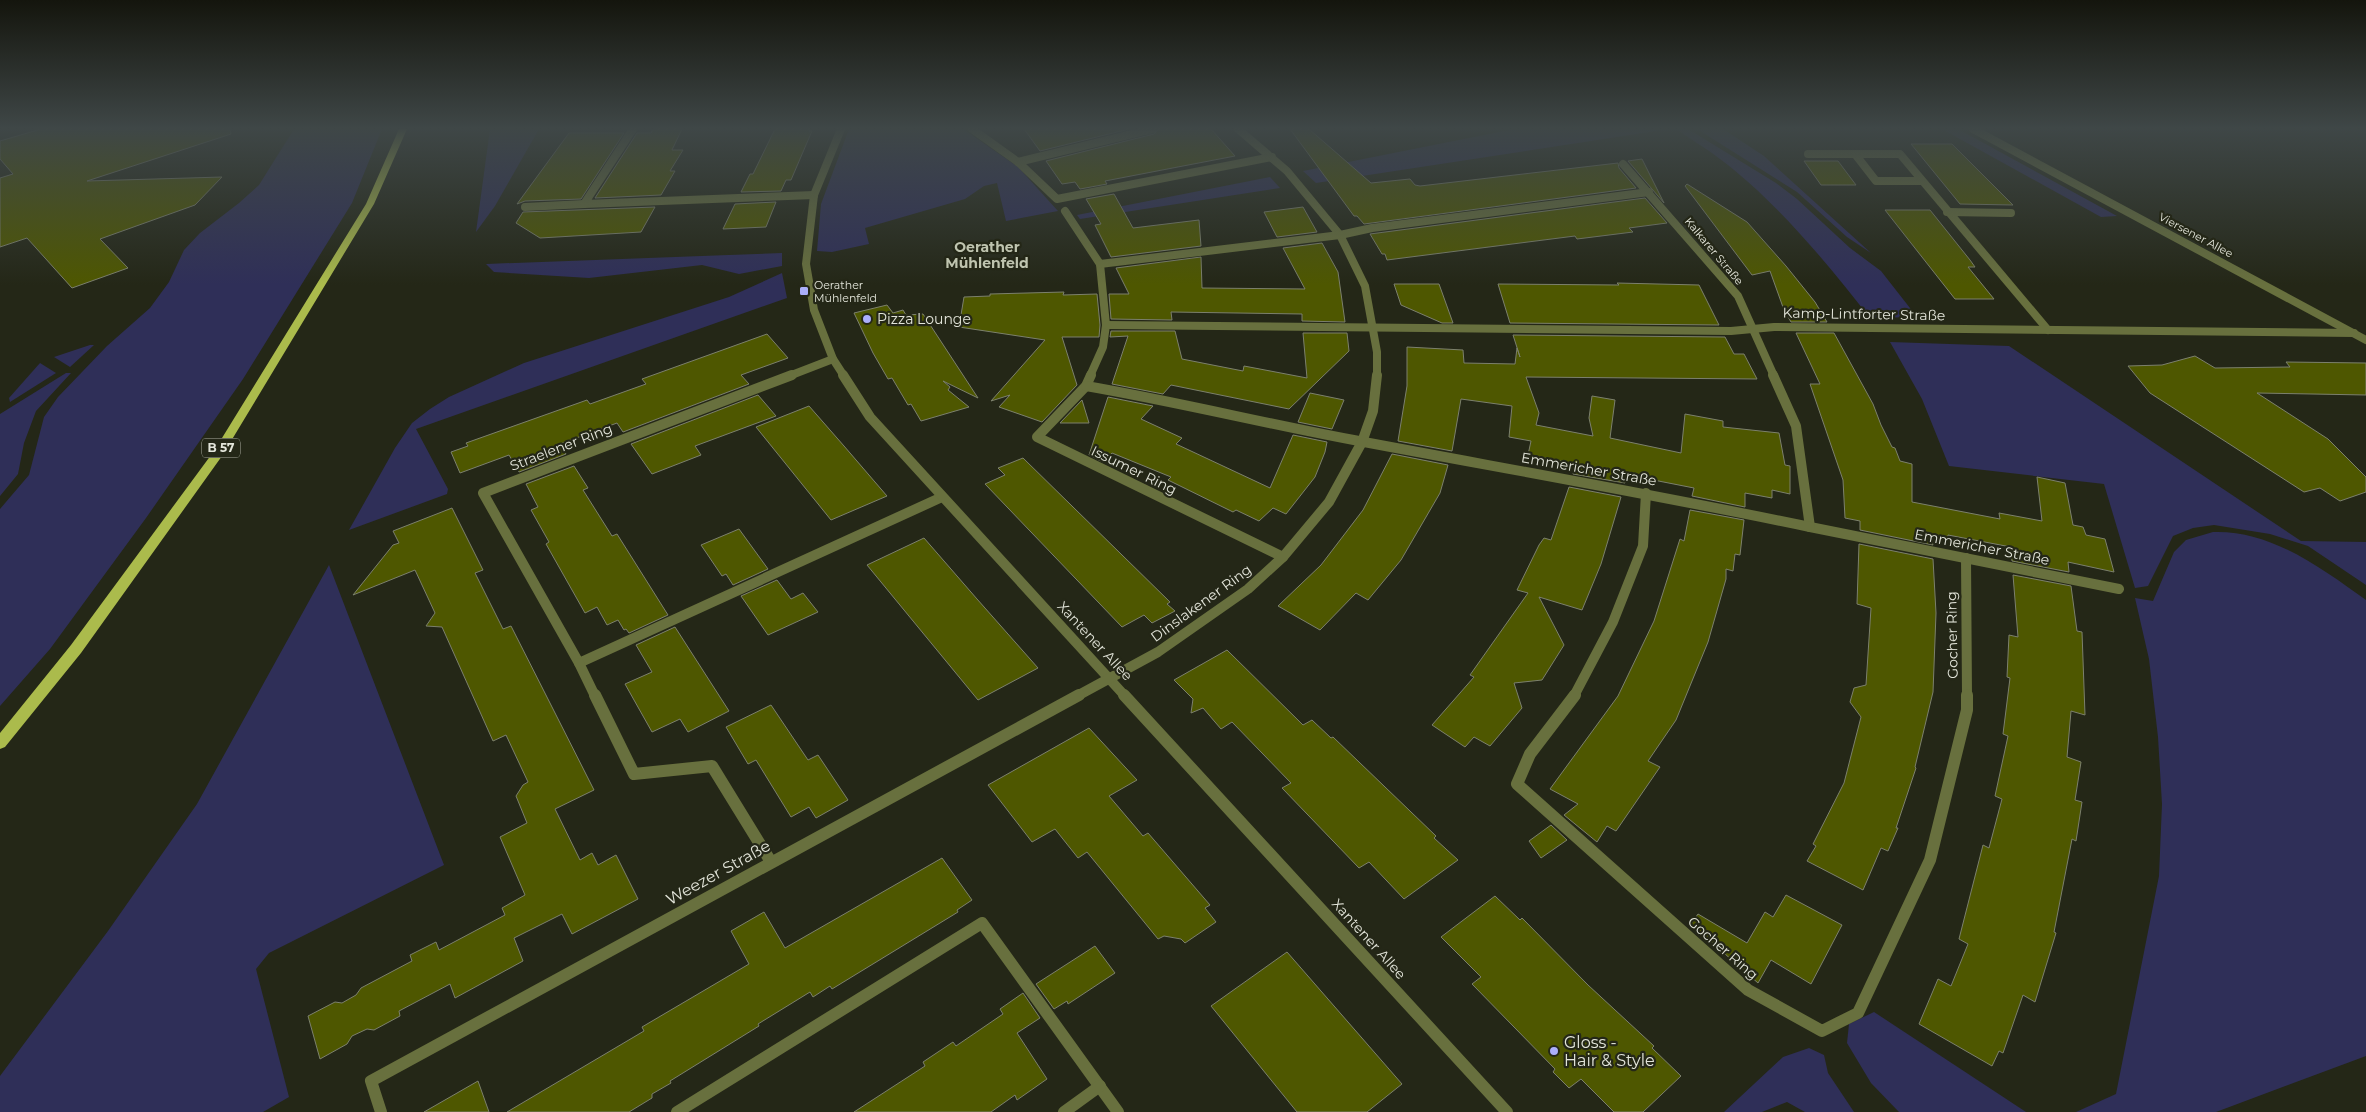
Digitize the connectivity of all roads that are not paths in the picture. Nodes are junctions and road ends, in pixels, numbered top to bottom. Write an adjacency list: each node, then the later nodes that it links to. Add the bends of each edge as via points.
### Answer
1 (380, 181): 37 (main road, B 57, via 326,279 218,453 76,649)
2 (599, 181): 13 (street)
3 (820, 181): 12 (street, Xantener Allee)
4 (1037, 181): 5 (street, via 1056,199)
5 (1149, 181)
6 (1295, 181): 18 (street, Dinslakener Ring)
7 (1638, 181): 11 (street, Kalkarer Straße)
8 (1876, 181): 9 (street)
9 (1922, 181): 16 (street)
10 (2070, 181): 24 (street, Viersener Allee)
11 (1649, 192): 18 (street, via 1372,228); 22 (street, Kalkarer Straße, via 1738,296)
12 (814, 195): 13 (street); 26 (street, Xantener Allee, via 806,264 814,310)
13 (584, 204): 14 (street)
14 (525, 207)
15 (1066, 212): 19 (street, Issumer Ring)
16 (1947, 212): 17 (street); 23 (street)
17 (2011, 213)
18 (1340, 235): 19 (street); 21 (street, Dinslakener Ring, via 1365,286)
19 (1100, 264): 20 (street, Issumer Ring)
20 (1106, 325): 21 (street); 27 (street, Issumer Ring, via 1103,346)
21 (1373, 327): 22 (street, Kamp-Lintforter Straße); 28 (street, Dinslakener Ring, via 1377,380 1373,411)
22 (1754, 329): 23 (street, Kamp-Lintforter Straße); 31 (street, via 1796,426)
23 (2048, 330): 24 (street, Kamp-Lintforter Straße)
24 (2354, 333): 25 (street, Viersener Allee)
25 (2366, 340)
26 (833, 359): 30 (street, Xantener Allee, via 870,417); 35 (street, Straelener Ring, via 483,493)
27 (1086, 386): 28 (street, via 1168,400); 32 (street, Issumer Ring, via 1037,437)
28 (1362, 442): 29 (street, Emmericher Straße); 32 (street, Dinslakener Ring, via 1330,502)
29 (1646, 493): 31 (street, Emmericher Straße); 33 (street, Gocher Ring, via 1643,546 1613,622 1575,696 1530,754 1517,784 1748,990 1822,1031 1858,1013 1930,860 1967,710)
30 (942, 498): 35 (street); 36 (street, Xantener Allee)
31 (1810, 527): 33 (street, Emmericher Straße)
32 (1283, 557): 36 (street, Dinslakener Ring, via 1248,589 1207,619 1158,652)
33 (1966, 558): 34 (street, Emmericher Straße)
34 (2119, 589)
35 (579, 663): 38 (street, Straelener Ring, via 634,774 712,766)
36 (1109, 678): 38 (street, Weezer Straße); 44 (street, Xantener Allee)
37 (0, 743)
38 (772, 862): 40 (street, Weezer Straße, via 371,1081)
39 (1100, 1086): 41 (street, via 982,923); 42 (street); 43 (street)
40 (381, 1112)
41 (677, 1112)
42 (1064, 1112)
43 (1118, 1112)
44 (1507, 1112)

